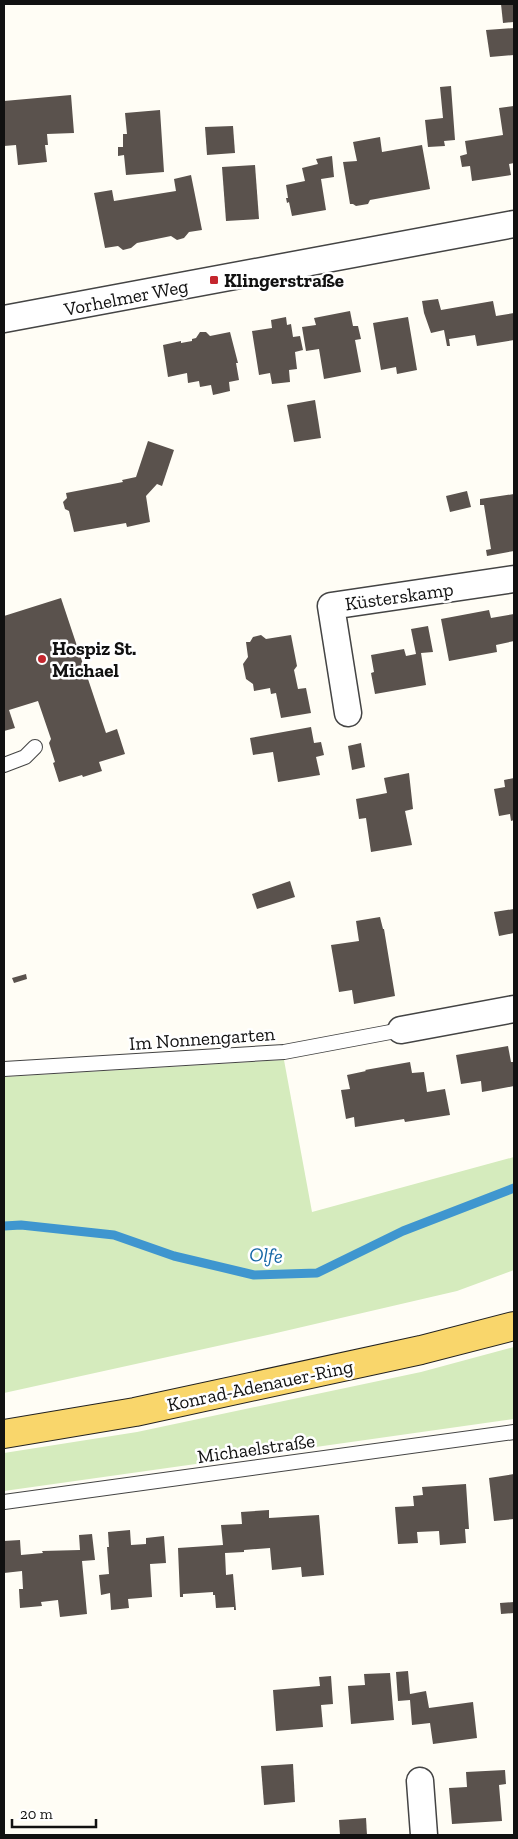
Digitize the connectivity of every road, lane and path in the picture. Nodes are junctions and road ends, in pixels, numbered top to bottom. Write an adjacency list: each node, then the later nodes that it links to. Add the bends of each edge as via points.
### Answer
1 (514, 224): 2 (street, Vorhelmer Weg)
2 (4, 319)
3 (514, 579): 4 (street, Küsterskamp, via 331,606)
4 (348, 713)
5 (36, 747): 6 (lane, via 25,757)
6 (4, 765)
7 (514, 1009): 8 (street)
8 (401, 1030): 9 (lane, Im Nonnengarten, via 284,1052)
9 (4, 1070)
10 (514, 1326): 12 (main road, Konrad-Adenauer-Ring, via 421,1350 145,1410)
11 (514, 1432): 13 (lane, Michaelstraße)
12 (4, 1434)
13 (4, 1502)
14 (420, 1782): 15 (street)
15 (424, 1835)

